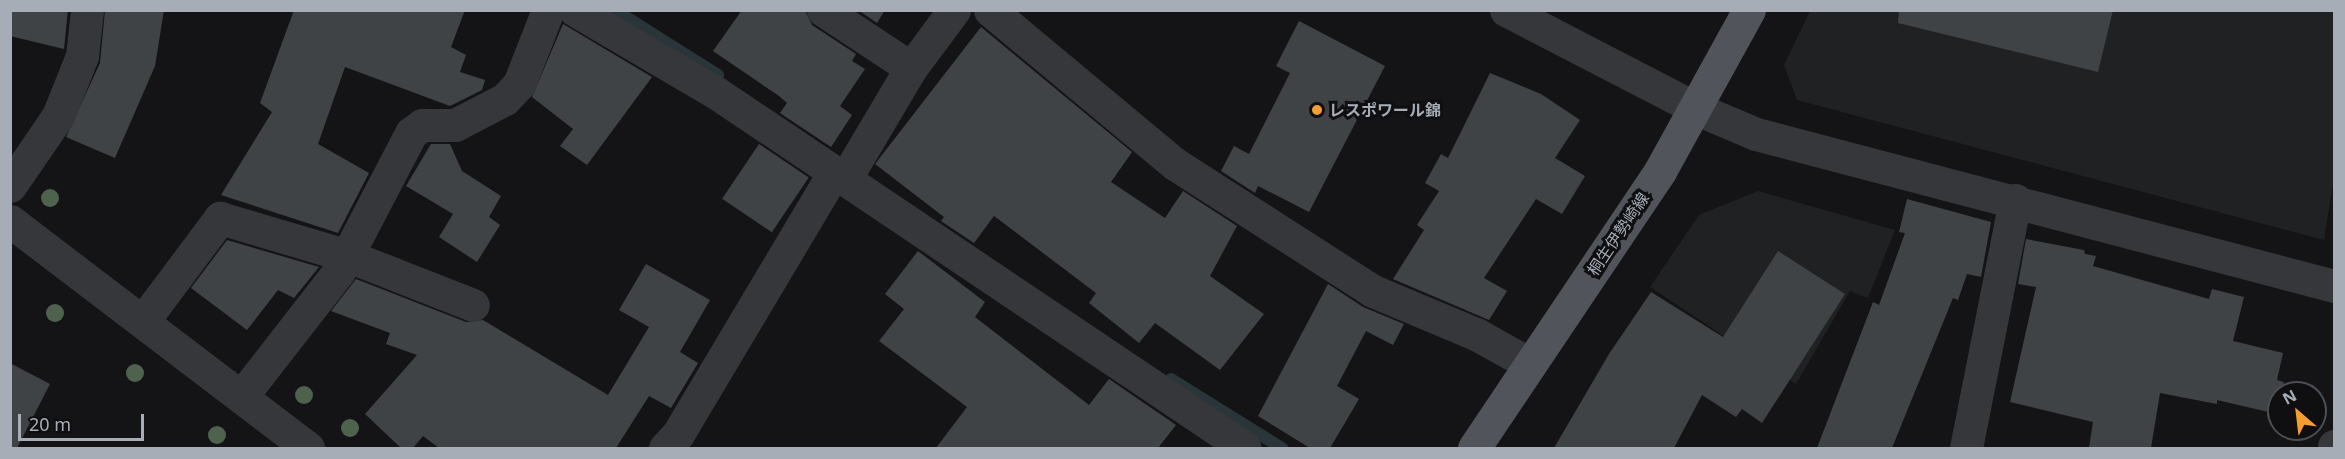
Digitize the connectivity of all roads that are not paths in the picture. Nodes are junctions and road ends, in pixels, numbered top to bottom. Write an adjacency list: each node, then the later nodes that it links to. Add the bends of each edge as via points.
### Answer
1 (87, 10): 12 (street, via 81,56 58,116)
2 (548, 10): 15 (street, via 519,84 505,99 455,125 422,125 411,133)
3 (575, 10): 11 (street, via 705,86)
4 (823, 10): 9 (street)
5 (954, 10): 9 (street)
6 (990, 10): 19 (street, via 1175,164 1373,291 1476,334)
7 (1506, 10): 10 (street)
8 (1749, 10): 10 (main road, 桐生伊勢崎線)
9 (911, 68): 11 (street)
10 (1697, 109): 13 (street, via 1755,134); 19 (main road, 桐生伊勢崎線, via 1638,206)
11 (839, 176): 21 (street); 23 (street, via 678,434)
12 (10, 186)
13 (2015, 200): 16 (street); 25 (street)
14 (10, 221): 18 (street)
15 (348, 256): 17 (street); 18 (street, via 220,218); 20 (street)
16 (2334, 286)
17 (472, 305)
18 (143, 321): 20 (street)
19 (1530, 364): 24 (main road, 桐生伊勢崎線)
20 (241, 397): 22 (street)
21 (1225, 443)
22 (308, 448)
23 (665, 448)
24 (1474, 448)
25 (1966, 448)

